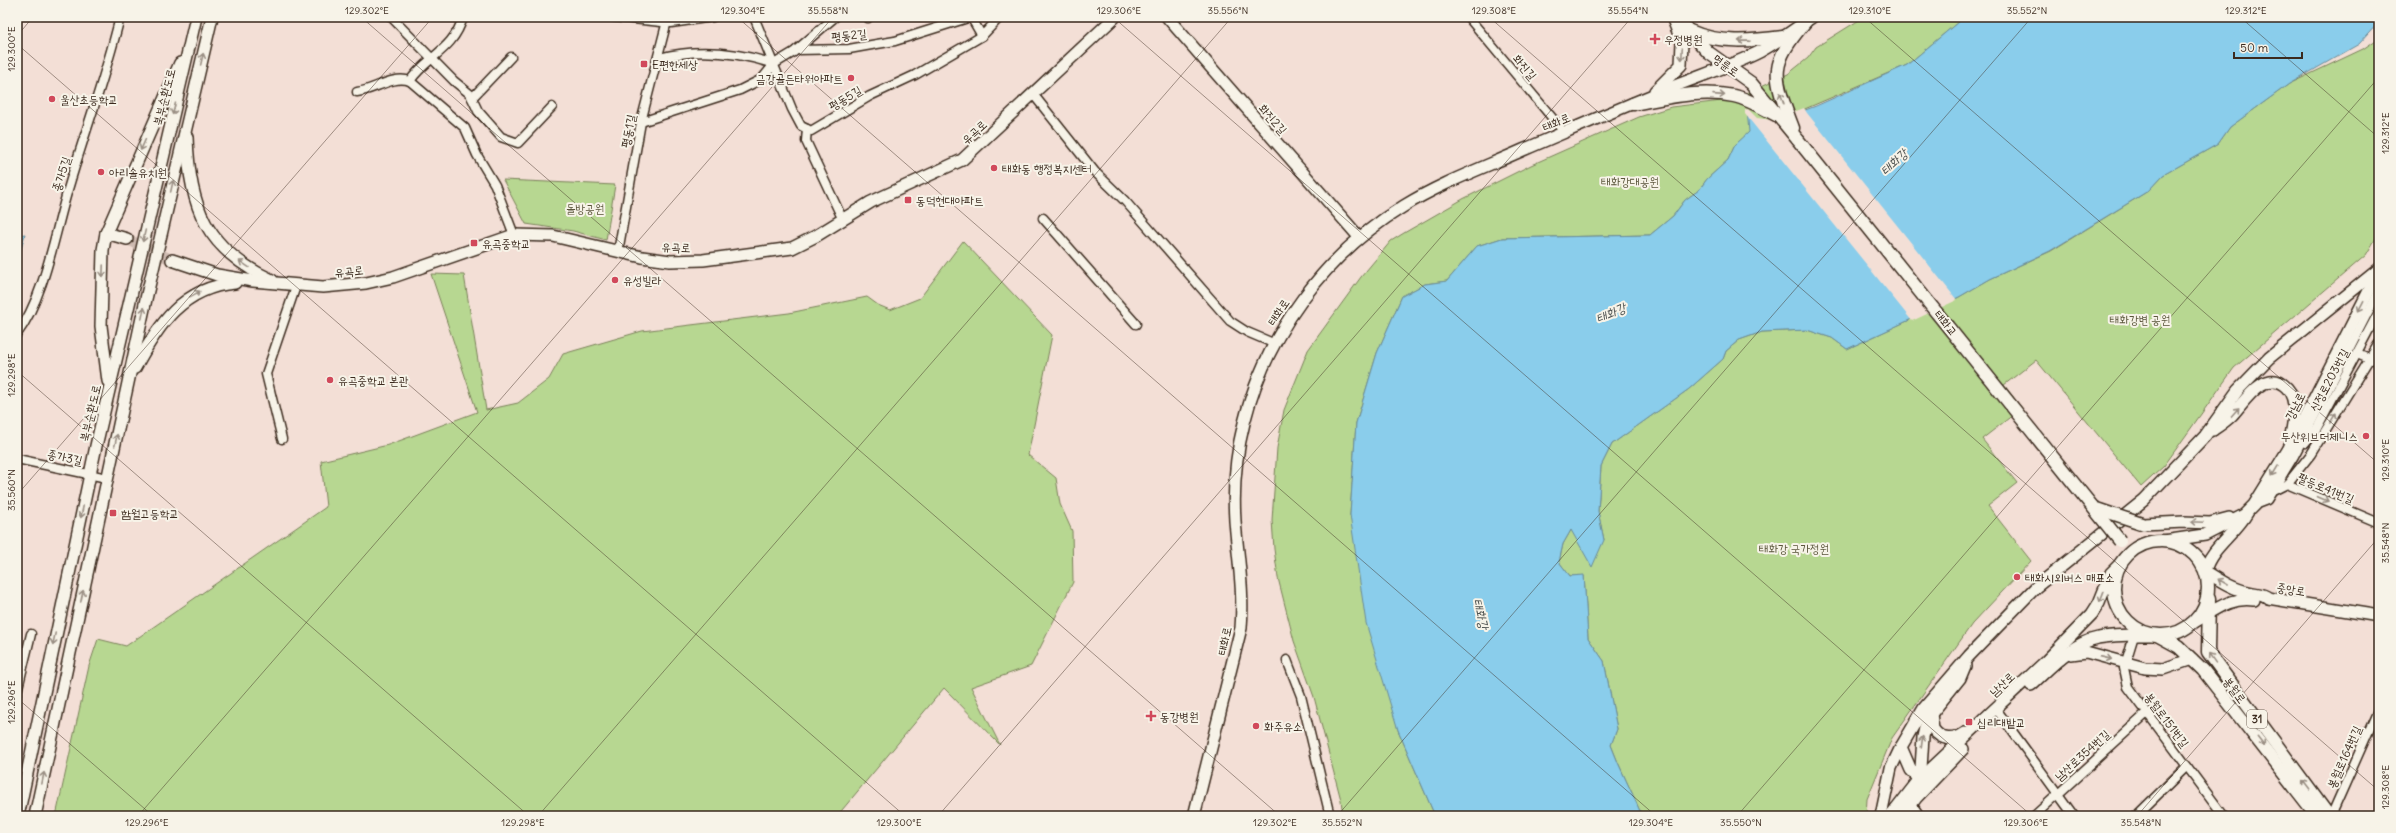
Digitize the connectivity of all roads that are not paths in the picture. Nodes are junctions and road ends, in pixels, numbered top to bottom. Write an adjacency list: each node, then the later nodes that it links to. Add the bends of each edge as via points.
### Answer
1 (120, 17): 58 (street, 종가5길, via 108,65 36,302)
2 (196, 17): 20 (main road, 북부순환도로)
3 (212, 17): 38 (main road, one-way to 3)
4 (391, 17): 26 (street)
5 (463, 17): 26 (street, via 451,40)
6 (614, 17): 18 (street)
7 (713, 17): 18 (street)
8 (754, 17): 27 (street)
9 (835, 17): 23 (street, 평동2길)
10 (971, 17): 21 (street); 23 (street, 평동2길, via 883,43 848,49)
11 (1000, 17): 21 (street, 평동5길)
12 (1115, 17): 32 (main road, 유곡로)
13 (1167, 17): 47 (main road, 화진2길)
14 (1468, 17): 41 (street, 화진길)
15 (1672, 17): 33 (main road, one-way to 33, via 1682,42 1682,65)
16 (1676, 17): 19 (main road, 명륜로)
17 (1809, 19): 22 (main road, 태화로); 42 (main road, one-way to 17, via 1777,81 1780,58 1790,41)
18 (668, 20): 25 (street, 평동1길)
19 (1686, 29): 22 (main road, one-way to 19, via 1733,40 1713,38); 28 (main road, 명륜로)
20 (192, 32): 45 (main road, one-way to 45); 65 (main road, 북부순환도로, one-way to 65)
21 (982, 36): 40 (street, 평동5길, via 915,75 870,96 824,125 811,131)
22 (1783, 37): 28 (main road, 태화로, via 1761,51)
23 (797, 50): 27 (street, 평동2길)
24 (511, 57): 34 (street)
25 (659, 58): 27 (street, via 679,53 718,52 748,56); 39 (street, 평동1길)
26 (434, 59): 29 (street); 34 (street)
27 (774, 64): 39 (street, 평동2길, via 762,80 740,90); 40 (street, via 792,109 801,126)
28 (1724, 66): 31 (main road, 명륜로, via 1751,82); 33 (main road, 태화로)
29 (410, 81): 30 (street, via 402,78); 46 (street, via 465,128 495,185)
30 (357, 92)
31 (1761, 93): 37 (main road, 태화교)
32 (1033, 94): 43 (main road, 유곡로, via 962,160); 59 (street, via 1095,172 1129,206 1230,321 1247,332)
33 (1647, 97): 35 (main road, 태화로)
34 (472, 98): 36 (street, via 478,111 501,137 518,143)
35 (1633, 104): 37 (main road, one-way to 37, via 1687,94 1734,96); 41 (main road, 태화로)
36 (552, 107)
37 (1779, 116): 42 (main road, 태화교)
38 (187, 122): 53 (main road, one-way to 38, via 234,257 214,237 203,221 192,182); 64 (main road, one-way to 38)
39 (641, 122): 49 (street, 평동1길)
40 (806, 129): 43 (street, via 806,141)
41 (1564, 132): 47 (main road, 태화로, via 1426,193)
42 (1798, 140): 74 (main road, 태화교, bridge)
43 (842, 218): 49 (main road, 유곡로, via 816,236 792,248 761,254 670,261)
44 (1043, 218): 57 (street)
45 (106, 233): 48 (main road); 65 (main road, one-way to 65, via 103,250 101,333)
46 (514, 235): 49 (main road, 유곡로, via 553,236); 54 (main road, 유곡로, via 393,277 345,285)
47 (1360, 237): 59 (main road, 태화로, via 1307,294)
48 (127, 239)
49 (618, 252)
50 (172, 260): 52 (main road, 유곡로, via 217,275)
51 (2379, 270): 66 (main road, via 2269,358 2238,390); 68 (main road, 강남로, one-way to 68)
52 (253, 282): 53 (main road, 유곡로); 64 (main road, one-way to 52, via 156,334 187,298 221,284)
53 (278, 283): 54 (main road, 유곡로)
54 (296, 286): 67 (street, via 266,374)
55 (2379, 291): 68 (street)
56 (2379, 311): 61 (street, 신정로203번길)
57 (1136, 324)
58 (17, 334)
59 (1273, 343): 108 (main road, 태화로, via 1251,399 1239,451 1235,520 1243,600 1240,628)
60 (2379, 343): 62 (street)
61 (2357, 352): 62 (street); 68 (street, 신정로203번길, via 2317,428)
62 (2370, 359): 63 (street); 72 (street, one-way to 62, via 2311,454)
63 (2379, 362)
64 (129, 379): 71 (main road, one-way to 64)
65 (109, 388): 70 (main road, 북부순환도로)
66 (2205, 436): 68 (main road, one-way to 68, via 2224,422 2257,387 2275,381 2284,384 2291,392 2294,402); 90 (main road, via 2144,500 2036,588)
67 (282, 439)
68 (2291, 453): 73 (street); 75 (main road, 강남로, one-way to 75)
69 (17, 459): 70 (street, 종가3길)
70 (90, 474): 71 (street, 종가3길); 106 (main road, 북부순환도로, one-way to 106)
71 (107, 478): 107 (main road, one-way to 71)
72 (2287, 484): 73 (street); 76 (street, 팔등로41번길, one-way to 76)
73 (2274, 490): 75 (street, via 2267,500)
74 (2095, 508): 75 (main road, one-way to 74, bridge, via 2210,523 2143,524); 78 (main road, 태화교, bridge)
75 (2251, 508): 77 (main road, 강남로, via 2206,536); 80 (main road, via 2239,528 2217,549 2206,564)
76 (2379, 522)
77 (2164, 541): 78 (main road, via 2143,544); 80 (main road, via 2174,542 2188,549 2200,560)
78 (2130, 552): 79 (main road)
79 (2120, 564): 86 (main road, via 2114,585 2114,597); 99 (main road, 남산로, one-way to 99, via 2111,573 2092,614)
80 (2205, 571): 81 (main road); 82 (main road, 중앙로, one-way to 80, via 2227,585)
81 (2208, 592): 83 (main road, 봉월로); 85 (main road, via 2205,606)
82 (2268, 598): 83 (main road, via 2262,601 2242,598 2227,602); 84 (main road, 중앙로)
83 (2210, 614): 85 (main road); 119 (main road, 봉월로 / 31, one-way to 83, via 2208,652)
84 (2379, 616)
85 (2191, 624): 88 (main road, via 2174,634)
86 (2135, 632): 88 (main road); 89 (main road, 남산로, via 2097,638); 93 (street, 봉월로151번길)
87 (32, 634): 94 (street)
88 (2155, 635): 91 (main road, 봉월로, via 2179,647)
89 (2068, 654): 93 (main road, one-way to 93, via 2086,652); 96 (main road, 남산로)
90 (1969, 656): 98 (main road, via 1960,678); 100 (main road, via 1924,708)
91 (2192, 659): 93 (main road, via 2163,669 2145,668); 118 (main road, 봉월로, one-way to 118, via 2230,702)
92 (1287, 660): 109 (street, via 1301,696)
93 (2126, 662): 97 (street, 봉월로151번길, via 2124,679)
94 (17, 692)
95 (2379, 708): 119 (street, 봉월로164번길)
96 (1999, 713): 103 (main road, 남산로); 104 (street)
97 (2147, 713): 101 (street, 봉월로151번길); 104 (street, 남산로354번길)
98 (1931, 714): 99 (main road, via 1933,728 1937,734 1949,740); 102 (main road, one-way to 98, via 1922,737)
99 (1978, 726): 102 (main road, 남산로)
100 (1901, 747): 102 (main road, via 1911,770); 110 (main road, via 1891,768)
101 (2187, 766): 116 (street); 117 (street, 봉월로151번길)
102 (1919, 780): 103 (main road, via 1925,784); 105 (main road, via 1919,791); 111 (main road, 남산로)
103 (1931, 781): 105 (main road, 남산로)
104 (2058, 794): 114 (street, 남산로354번길); 115 (street)
105 (1913, 801): 112 (main road, 남산로); 113 (street)
106 (18, 816)
107 (35, 816)
108 (1194, 816)
109 (1330, 816)
110 (1881, 816)
111 (1891, 816)
112 (1902, 816)
113 (1920, 816)
114 (2034, 816)
115 (2074, 816)
116 (2136, 816)
117 (2224, 816)
118 (2317, 816)
119 (2330, 816)

